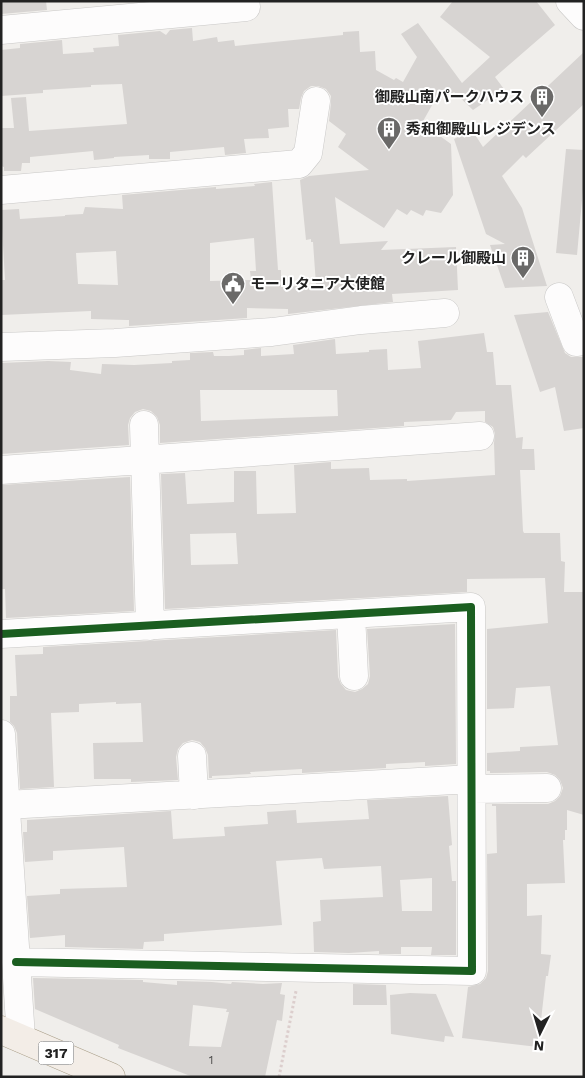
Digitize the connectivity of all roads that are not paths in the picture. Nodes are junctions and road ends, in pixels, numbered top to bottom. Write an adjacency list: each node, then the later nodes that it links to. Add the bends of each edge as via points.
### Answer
1 (246, 1): 4 (street, via 246,7)
2 (570, 1): 3 (street)
3 (584, 16)
4 (1, 30)
5 (316, 102): 6 (street, via 308,153 299,164)
6 (1, 190)
7 (559, 297): 9 (street, via 576,342)
8 (445, 312): 10 (street, via 272,332)
9 (584, 341)
10 (1, 347)
11 (144, 425): 13 (street)
12 (480, 436): 13 (street)
13 (145, 460): 14 (street); 16 (street)
14 (1, 470)
15 (351, 614): 16 (street); 18 (street); 22 (street, via 471,607)
16 (150, 626): 17 (street)
17 (1, 634)
18 (354, 676)
19 (1, 735): 21 (street)
20 (192, 756): 24 (street)
21 (3, 770): 25 (street)
22 (472, 784): 23 (street); 24 (street); 26 (street, via 472,971)
23 (547, 788)
24 (194, 795): 25 (street)
25 (6, 805): 26 (street)
26 (16, 962): 27 (street)
27 (11, 1034): 28 (main road, 317)
28 (111, 1077)

